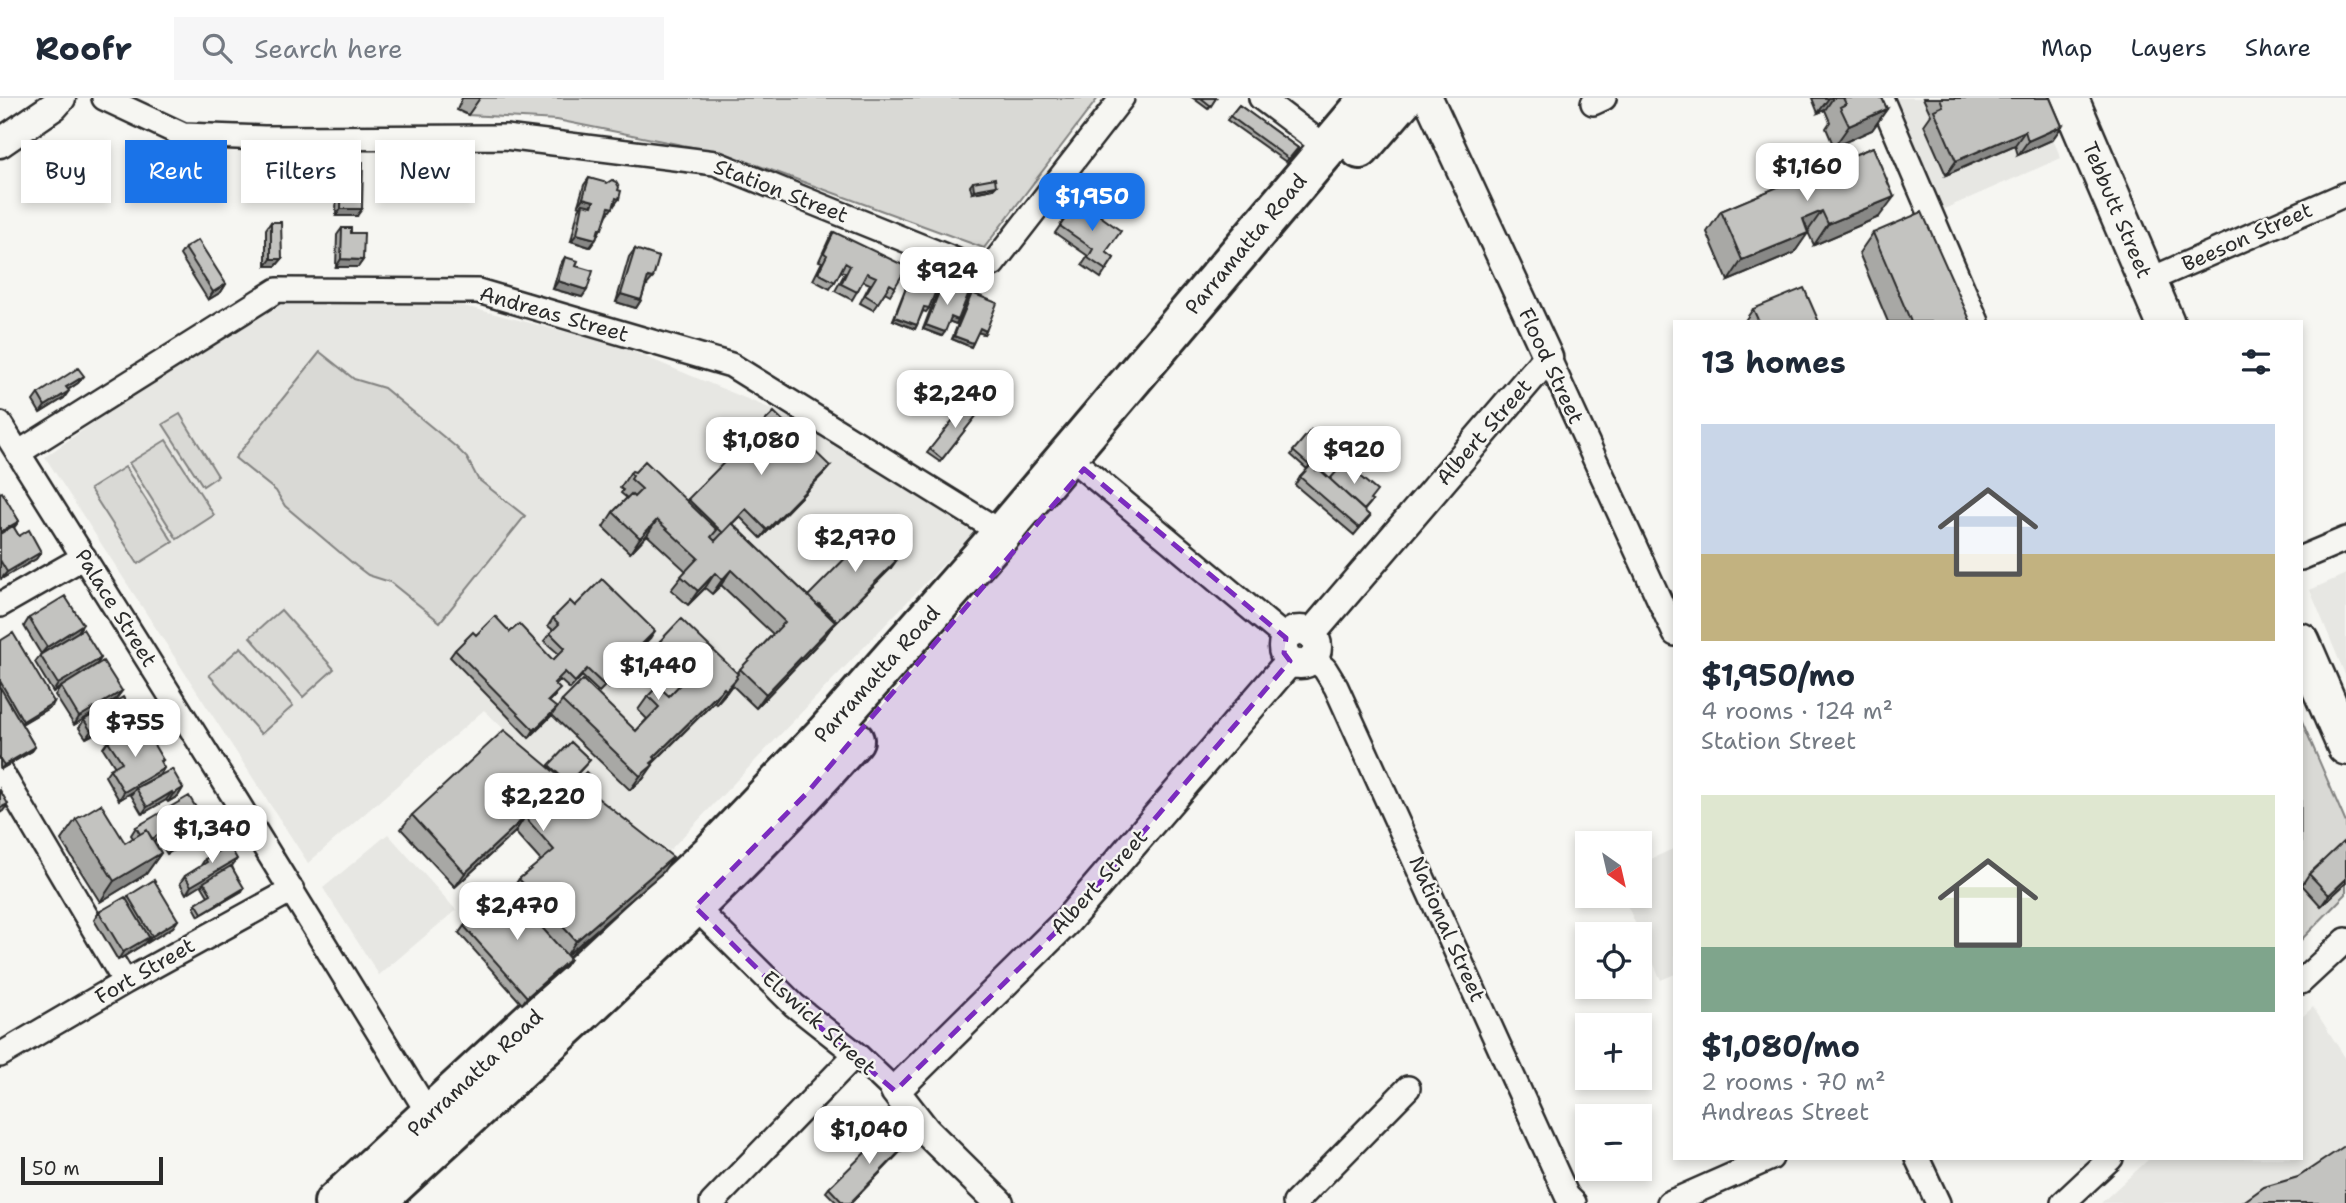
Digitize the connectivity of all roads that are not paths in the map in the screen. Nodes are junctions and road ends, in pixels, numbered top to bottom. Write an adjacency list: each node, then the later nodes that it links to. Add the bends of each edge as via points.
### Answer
1 (61, 98): 10 (street)
2 (104, 98): 13 (street, Station Street, via 183,135 505,137 715,163)
3 (1122, 98): 14 (street)
4 (1261, 98): 11 (street)
5 (1370, 98): 11 (highway, Parramatta Road)
6 (1404, 98): 21 (highway, Parramatta Road)
7 (1428, 98): 18 (street, Flood Street)
8 (1881, 98): 16 (street)
9 (2069, 98): 15 (main road, Tebbutt Street)
10 (0, 143)
11 (1328, 148): 22 (highway, Parramatta Road)
12 (2346, 194): 15 (street, Beeson Street)
13 (955, 260)
14 (993, 264)
15 (2147, 281): 17 (main road, Tebbutt Street)
16 (1976, 320)
17 (2164, 320)
18 (1548, 357): 27 (street, Flood Street); 29 (street, Albert Street)
19 (0, 424): 20 (street, Palace Street)
20 (19, 453): 22 (street, Andreas Street, via 277,290 478,290 731,365); 24 (street, Palace Street)
21 (1084, 469): 29 (street, National Street); 33 (highway, Parramatta Road, via 806,794)
22 (1002, 533): 41 (highway, Parramatta Road, via 832,727 710,854)
23 (2346, 538): 25 (street)
24 (84, 557): 26 (street); 32 (street, Palace Street)
25 (2303, 557)
26 (0, 605)
27 (1673, 630)
28 (2303, 647): 30 (main road)
29 (1300, 648): 40 (street, Albert Street, via 1067,921); 50 (street, National Street, via 1325,669 1336,687)
30 (2346, 746)
31 (0, 770): 36 (street)
32 (292, 890): 36 (street, Fort Street); 41 (street, Palace Street)
33 (695, 906): 37 (street, Elswick Street, via 794,1005); 46 (highway, Parramatta Road)
34 (2346, 940): 35 (street)
35 (2303, 980)
36 (125, 982): 38 (street, Fort Street)
37 (856, 1054): 40 (street, Elswick Street); 47 (street)
38 (0, 1055)
39 (1408, 1088): 49 (street)
40 (895, 1091): 48 (street, Elswick Street, via 926,1130)
41 (430, 1116): 45 (highway, Parramatta Road)
42 (1766, 1160): 51 (street)
43 (1918, 1160): 52 (street)
44 (2109, 1160): 53 (street)
45 (334, 1203)
46 (375, 1203)
47 (712, 1203)
48 (999, 1203)
49 (1295, 1203)
50 (1574, 1203)
51 (1669, 1203)
52 (1938, 1203)
53 (2063, 1203)

